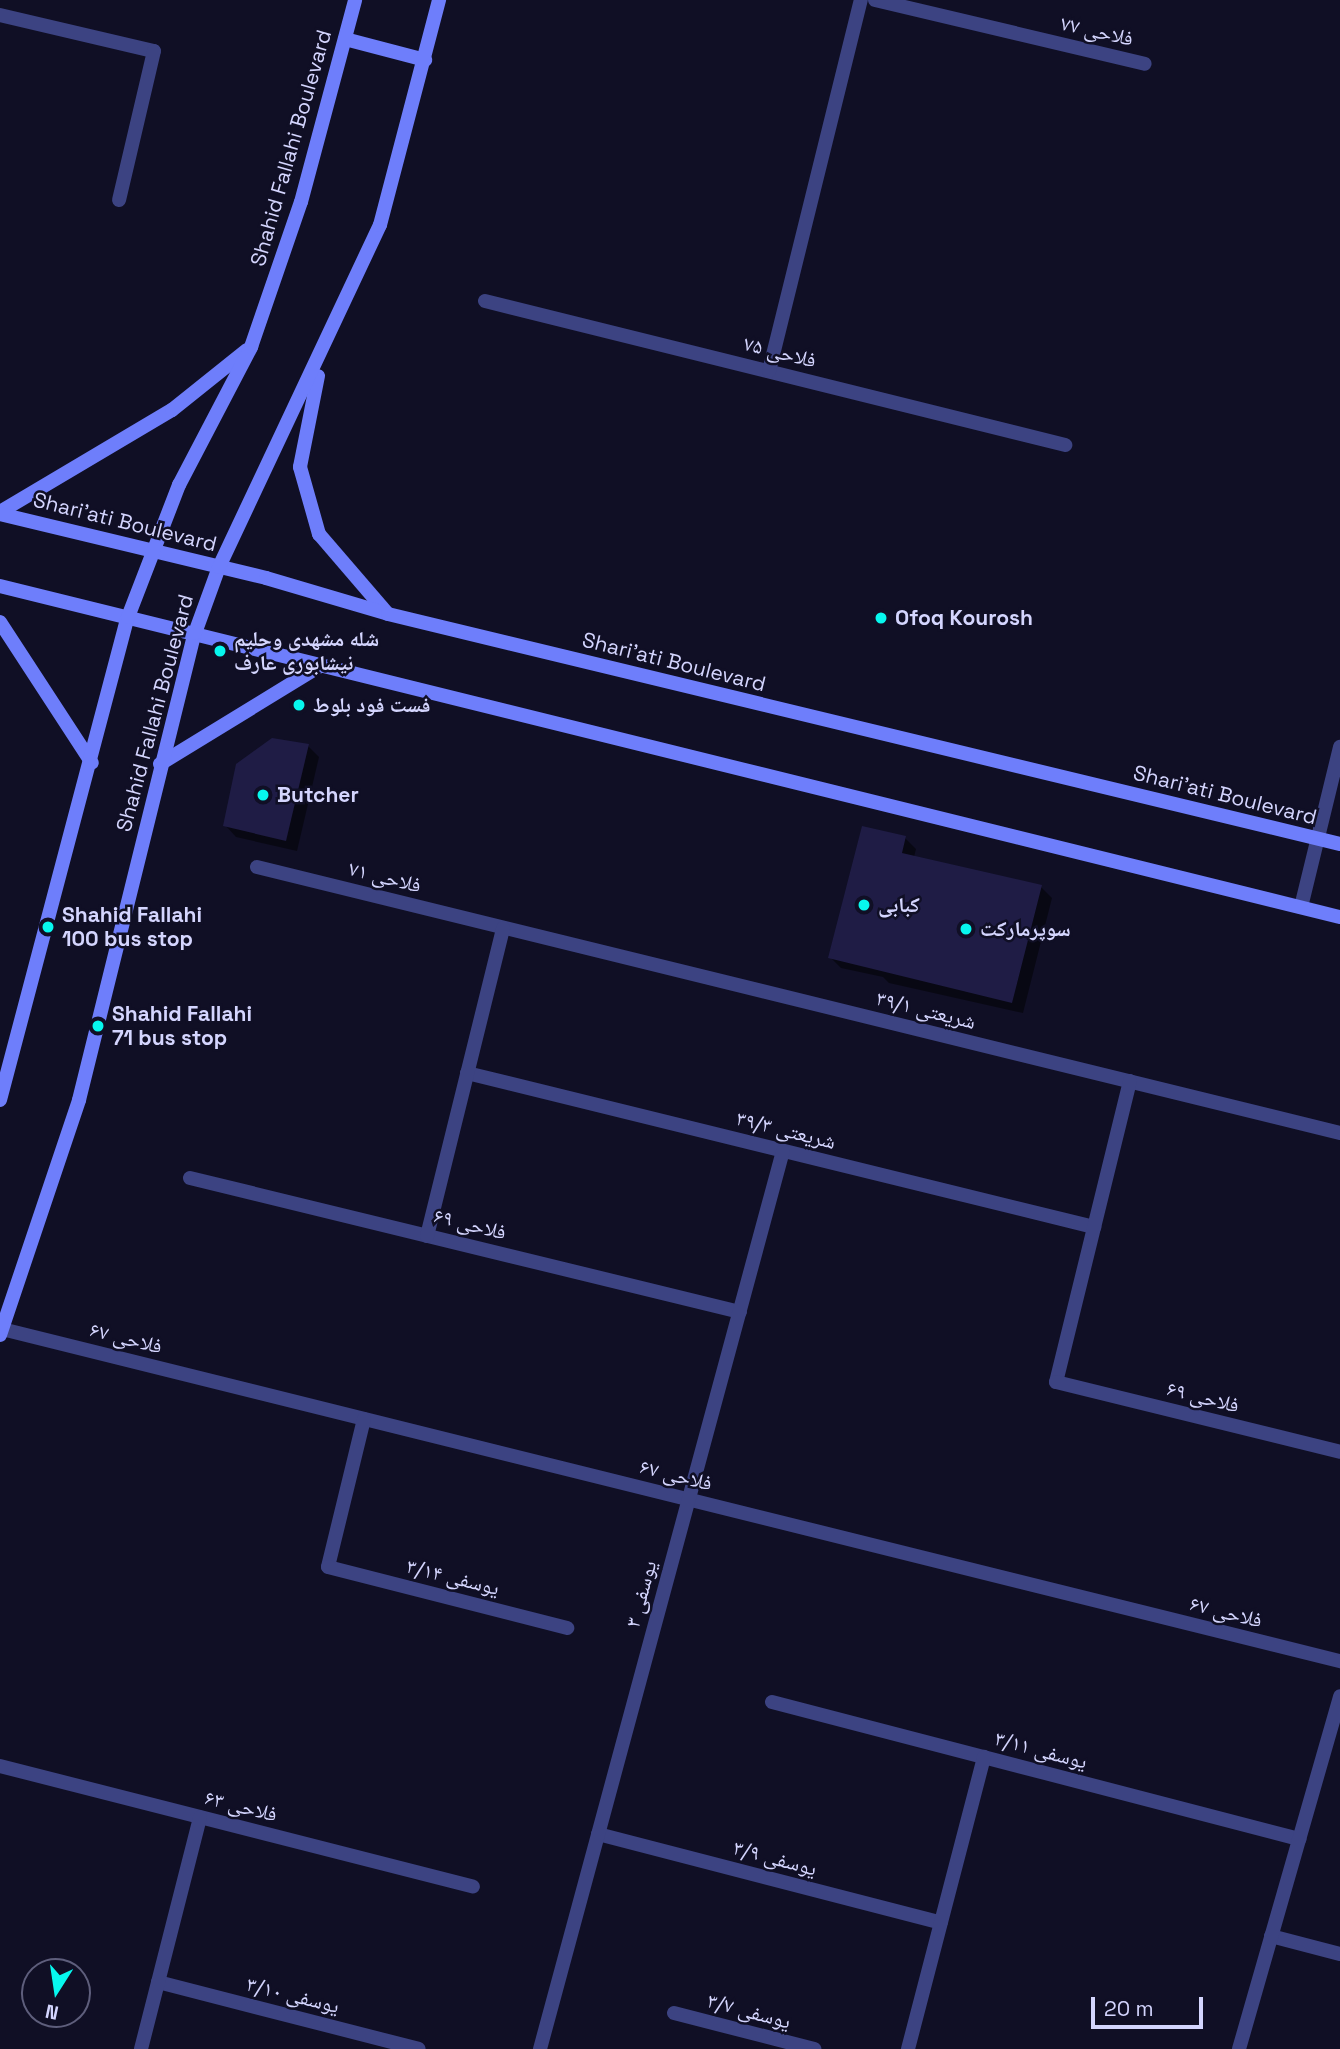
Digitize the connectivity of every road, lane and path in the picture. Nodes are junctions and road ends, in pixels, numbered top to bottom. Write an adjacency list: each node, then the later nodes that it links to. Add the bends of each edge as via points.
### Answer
1 (355, 0): 6 (main road, Shahid Fallahi Boulevard)
2 (439, 0): 7 (main road, Shahid Fallahi Boulevard)
3 (861, 0): 13 (street)
4 (875, 0): 8 (street, فلاحی ۷۷)
5 (0, 15): 9 (street, via 154,51)
6 (345, 39): 7 (main road); 11 (main road, Shahid Fallahi Boulevard, via 301,202)
7 (425, 60): 12 (main road, Shahid Fallahi Boulevard, via 380,225)
8 (1145, 64)
9 (119, 200)
10 (485, 301): 13 (street, فلاحی ۷۵)
11 (251, 347): 15 (main road, via 172,410); 16 (main road, Shahid Fallahi Boulevard, via 179,485)
12 (321, 358): 17 (main road, Shahid Fallahi Boulevard); 19 (main road, via 300,467 319,534)
13 (769, 371): 14 (street, فلاحی ۷۵)
14 (1065, 445)
15 (0, 513): 16 (main road, Shari'ati Boulevard)
16 (152, 551): 17 (main road, Shari'ati Boulevard); 20 (main road, Shahid Fallahi Boulevard)
17 (219, 567): 19 (main road, Shari'ati Boulevard); 22 (main road, Shahid Fallahi Boulevard)
18 (0, 586): 20 (main road)
19 (388, 614): 27 (main road, Shari'ati Boulevard)
20 (128, 617): 22 (main road); 25 (main road, Shahid Fallahi Boulevard)
21 (0, 621): 25 (main road)
22 (195, 634): 23 (main road); 26 (main road, Shahid Fallahi Boulevard)
23 (320, 666): 26 (main road); 30 (main road)
24 (1340, 747): 27 (street)
25 (92, 763): 35 (main road, Shahid Fallahi Boulevard)
26 (160, 764): 42 (main road, Shahid Fallahi Boulevard, via 79,1100)
27 (1318, 839): 28 (main road, Shari'ati Boulevard); 30 (street)
28 (1340, 844)
29 (257, 867): 32 (street, فلاحی ۷۱)
30 (1301, 907): 31 (main road)
31 (1340, 917)
32 (503, 928): 33 (street); 34 (street, شریعتی ۳۹/۱)
33 (467, 1073): 37 (street, شریعتی ۳۹/۳); 40 (street)
34 (1130, 1082): 36 (street, شریعتی ۳۹/۱); 39 (street)
35 (0, 1100)
36 (1340, 1133)
37 (783, 1151): 39 (street, شریعتی ۳۹/۳); 41 (street, یوسفی ۳)
38 (190, 1178): 40 (street, فلاحی ۶۹)
39 (1094, 1227): 44 (street, فلاحی ۶۹, via 1056,1382)
40 (427, 1236): 41 (street, فلاحی ۶۹)
41 (740, 1312): 45 (street, یوسفی ۳)
42 (1, 1332): 43 (street, فلاحی ۶۷)
43 (364, 1419): 45 (street, فلاحی ۶۷); 46 (street, یوسفی ۳/۱۴, via 328,1567)
44 (1340, 1452)
45 (688, 1500): 47 (street, فلاحی ۶۷); 53 (street, یوسفی ۳)
46 (567, 1628)
47 (1340, 1661)
48 (1340, 1696): 54 (street)
49 (772, 1702): 50 (street, یوسفی ۳/۱۱)
50 (984, 1757): 54 (street, یوسفی ۳/۱۱); 56 (street)
51 (0, 1766): 52 (street, فلاحی ۶۳)
52 (200, 1817): 55 (street, فلاحی ۶۳); 59 (street)
53 (598, 1834): 56 (street, یوسفی ۳/۹); 63 (street, یوسفی ۳)
54 (1299, 1839): 57 (street)
55 (472, 1887)
56 (941, 1923): 65 (street)
57 (1271, 1936): 58 (street); 66 (street)
58 (1340, 1954)
59 (158, 1982): 61 (street); 62 (street, یوسفی ۳/۱۰)
60 (674, 2013): 64 (street, یوسفی ۳/۷)
61 (141, 2049)
62 (419, 2049)
63 (540, 2049)
64 (814, 2049)
65 (908, 2049)
66 (1239, 2049)

